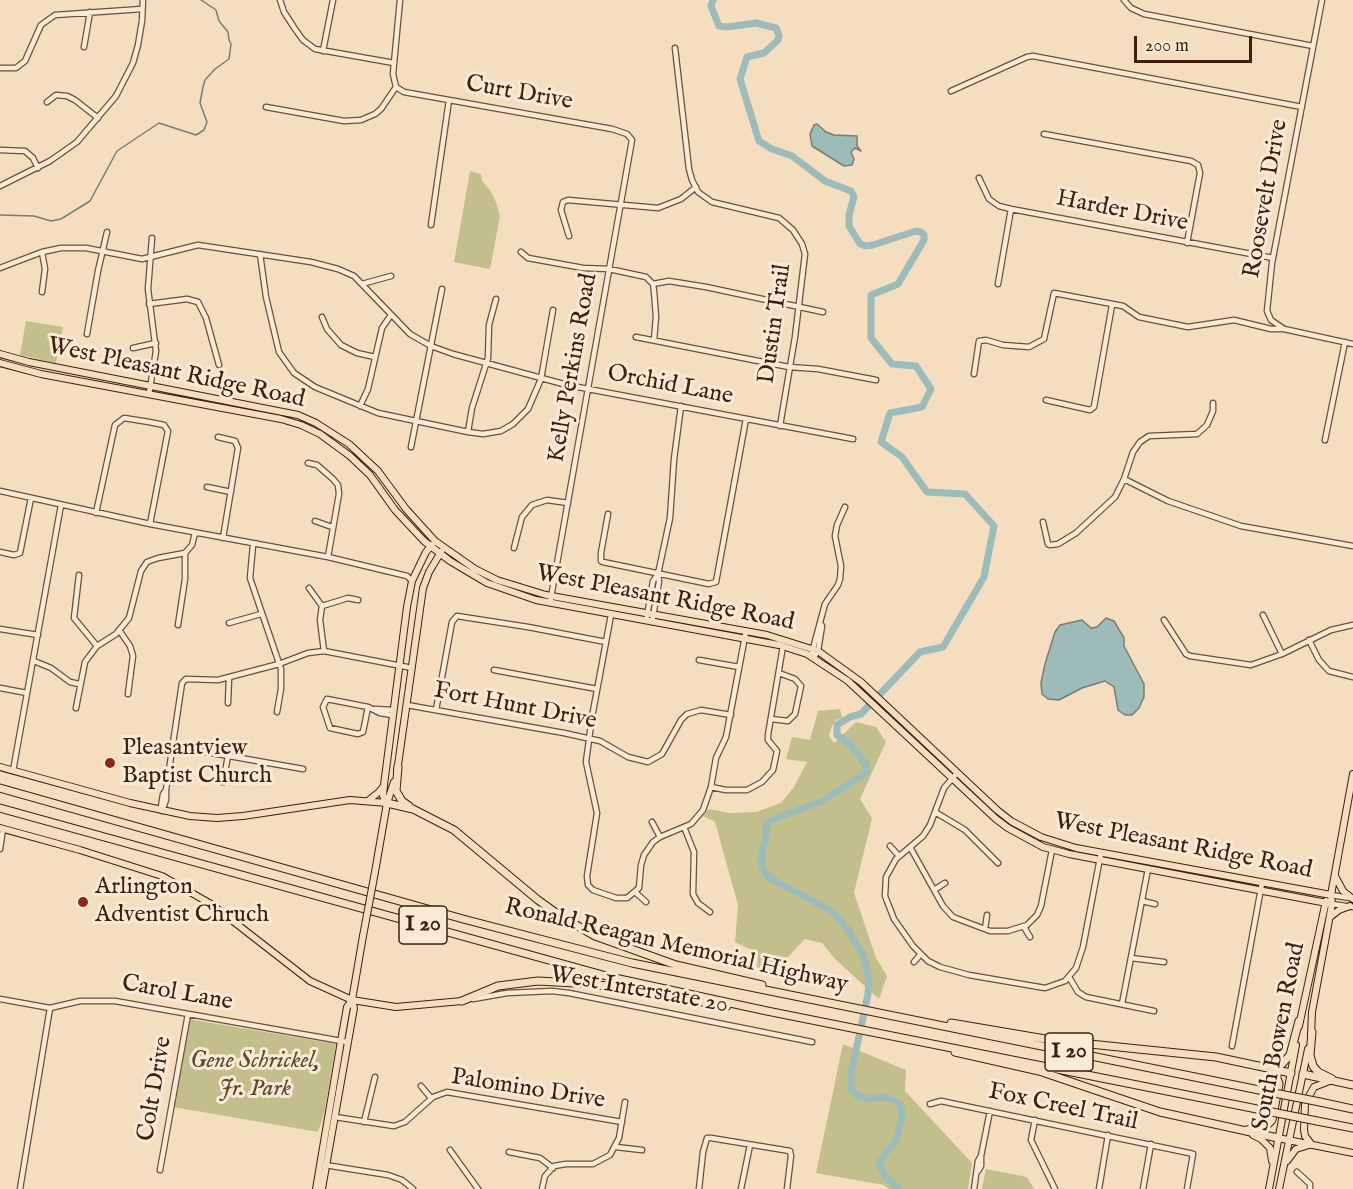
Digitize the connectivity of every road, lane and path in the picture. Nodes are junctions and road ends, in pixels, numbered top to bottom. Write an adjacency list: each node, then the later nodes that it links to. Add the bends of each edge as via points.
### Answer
1 (143, 0): 7 (street)
2 (280, 0): 12 (street, via 298,35)
3 (333, 0): 12 (street)
4 (400, 0): 13 (street)
5 (1124, 0): 9 (street, via 1144,14)
6 (1322, 0): 9 (street, Roosevelt Drive)
7 (142, 9): 8 (street); 22 (street, via 133,63 116,96)
8 (90, 12): 10 (street); 14 (street, via 47,19 25,61 16,68)
9 (1313, 46): 21 (street, Roosevelt Drive)
10 (84, 47)
11 (675, 48): 29 (street, via 689,169)
12 (323, 51): 13 (street)
13 (394, 63): 16 (street)
14 (1, 68): 15 (street)
15 (0, 76)
16 (396, 87): 18 (street, Curt Drive); 20 (street, via 381,109 361,120 344,121)
17 (951, 91): 21 (street, via 1033,56)
18 (449, 100): 24 (street, Curt Drive, via 621,131); 32 (street)
19 (47, 102): 22 (street, via 56,95 67,96)
20 (266, 107)
21 (1302, 107): 42 (street, Roosevelt Drive)
22 (98, 118): 26 (street, via 77,142)
23 (1044, 134): 36 (street, via 1196,164 1200,173)
24 (632, 140): 30 (street, Kelly Perkins Road)
25 (0, 150): 26 (street, via 25,151)
26 (38, 168): 28 (street)
27 (979, 178): 31 (street, Harder Drive, via 989,199)
28 (0, 186)
29 (696, 187): 30 (street, via 665,207); 54 (street, Dustin Trail, via 712,202 773,216 793,230 805,254)
30 (621, 204): 34 (street, via 563,202 561,210); 44 (street, Kelly Perkins Road)
31 (1011, 209): 36 (street, Harder Drive); 48 (street)
32 (431, 225)
33 (107, 232): 37 (street)
34 (569, 236)
35 (152, 238): 41 (street)
36 (1187, 243): 42 (street, Harder Drive)
37 (102, 251): 38 (street, via 61,248); 41 (street); 62 (street)
38 (42, 252): 43 (street); 50 (street)
39 (521, 252): 44 (street, via 528,258)
40 (260, 254): 41 (street, Orchid Lane, via 198,245); 46 (street, Orchid Lane, via 338,269); 84 (street, via 266,297 283,360 302,380)
41 (151, 258): 52 (street)
42 (1273, 258): 59 (street, Roosevelt Drive, via 1267,306)
43 (0, 268)
44 (609, 269): 47 (street, via 642,275); 80 (street, Kelly Perkins Road)
45 (391, 276): 46 (street)
46 (362, 284): 57 (street, Orchid Lane)
47 (653, 284): 54 (street, via 669,281); 64 (street)
48 (998, 284)
49 (442, 289): 68 (street)
50 (42, 292)
51 (496, 299): 73 (street)
52 (149, 304): 66 (street); 74 (street, via 187,299 198,303)
53 (1113, 305): 60 (street, via 1123,306 1139,317 1188,327 1234,320); 76 (street, via 1054,293 1044,339 1029,347 979,341); 82 (street, via 1094,407 1090,410)
54 (798, 306): 56 (street); 75 (street, Dustin Trail)
55 (553, 310): 77 (street)
56 (823, 312)
57 (391, 315): 68 (street, Orchid Lane, via 410,334); 71 (street, via 382,328)
58 (322, 317): 71 (street, via 341,345)
59 (1271, 320): 60 (street); 61 (street)
60 (1256, 325): 61 (street)
61 (1284, 329): 65 (street)
62 (87, 334)
63 (636, 337): 64 (street)
64 (654, 340): 75 (street)
65 (1345, 342): 67 (street); 92 (street)
66 (156, 343): 69 (street); 79 (street)
67 (1353, 344)
68 (431, 346): 73 (street, Orchid Lane); 87 (street)
69 (133, 348)
70 (0, 354): 79 (main road, West Pleasant Ridge Road)
71 (375, 357): 84 (street)
72 (0, 363): 81 (main road, West Pleasant Ridge Road)
73 (486, 364): 77 (street, Orchid Lane); 89 (street)
74 (219, 365)
75 (789, 368): 78 (street); 88 (street, Dustin Trail)
76 (974, 374)
77 (541, 380): 80 (street, Orchid Lane); 89 (street, via 528,409 513,424 497,432)
78 (876, 380)
79 (151, 386): 81 (street); 112 (main road, West Pleasant Ridge Road, via 280,410 316,423 350,444 378,471)
80 (588, 389): 85 (street, Orchid Lane); 100 (street, Kelly Perkins Road)
81 (149, 394): 110 (main road, West Pleasant Ridge Road, via 280,419 320,434 338,445 370,476)
82 (1046, 400)
83 (1213, 403): 95 (street, via 1214,411 1207,425 1197,434 1149,436 1140,442)
84 (360, 406): 87 (street)
85 (681, 406): 86 (street, Orchid Lane); 124 (street, via 670,518)
86 (746, 419): 88 (street, Orchid Lane); 124 (street, via 716,582)
87 (415, 422): 89 (street); 93 (street)
88 (780, 426): 91 (street, Orchid Lane)
89 (468, 432)
90 (218, 437): 98 (street, via 233,440 237,445)
91 (854, 439)
92 (1325, 440)
93 (411, 447)
94 (308, 463): 108 (street, via 317,465 338,485)
95 (1124, 479): 106 (street, via 1110,503 1058,544 1048,544); 114 (street, via 1168,501 1241,526)
96 (207, 487): 98 (street)
97 (0, 491): 99 (street)
98 (231, 492): 111 (street)
99 (31, 498): 101 (street); 117 (street, via 20,553)
100 (568, 503): 116 (street, via 547,500 532,506 522,517); 129 (street, Kelly Perkins Road)
101 (62, 505): 103 (street); 143 (street)
102 (845, 507): 150 (street, via 835,536 840,579 825,604)
103 (96, 513): 107 (street); 107 (street, via 118,420 164,425 168,429)
104 (608, 514): 124 (street, via 601,561)
105 (315, 521): 108 (street)
106 (1043, 522)
107 (150, 524): 109 (street)
108 (332, 527): 120 (street)
109 (195, 533): 111 (street); 118 (street)
110 (419, 536): 112 (main road, West Pleasant Ridge Road); 121 (main road)
111 (223, 538): 113 (street)
112 (433, 543): 115 (main road, West Pleasant Ridge Road); 119 (main road, West Pleasant Ridge Road); 121 (main road)
113 (254, 544): 120 (street); 132 (street, via 250,578)
114 (1353, 546)
115 (444, 548): 119 (main road); 129 (main road, West Pleasant Ridge Road, via 497,580)
116 (514, 549)
117 (0, 552)
118 (185, 553): 138 (street); 141 (street, via 147,562 141,571 131,614)
119 (440, 554): 122 (main road, West Pleasant Ridge Road); 123 (main road)
120 (328, 557): 126 (street, via 407,576)
121 (423, 557): 126 (main road)
122 (454, 564): 123 (main road, via 438,563); 129 (main road, West Pleasant Ridge Road, via 487,584 517,595)
123 (428, 573): 157 (main road, via 419,605)
124 (658, 574): 131 (street)
125 (79, 575): 147 (street, via 74,618)
126 (412, 581): 155 (main road)
127 (309, 588): 130 (street)
128 (358, 600): 130 (street, via 348,598)
129 (551, 600): 131 (main road, West Pleasant Ridge Road); 133 (main road, West Pleasant Ridge Road)
130 (322, 606): 149 (street)
131 (651, 613): 136 (street); 142 (main road, West Pleasant Ridge Road)
132 (261, 614): 137 (street); 154 (street)
133 (611, 615): 136 (main road, West Pleasant Ridge Road); 146 (street)
134 (1263, 615): 151 (street)
135 (1164, 620): 151 (street, via 1190,656 1251,665)
136 (649, 622): 144 (main road, West Pleasant Ridge Road)
137 (229, 623)
138 (178, 625)
139 (1353, 625): 145 (street)
140 (0, 629): 143 (street)
141 (120, 630): 147 (street); 166 (street, via 133,656)
142 (746, 631): 144 (street); 150 (main road, West Pleasant Ridge Road, via 789,640)
143 (38, 635): 153 (street)
144 (744, 639): 148 (main road, West Pleasant Ridge Road); 156 (street)
145 (1309, 640): 151 (street); 161 (street, via 1329,671)
146 (606, 642): 164 (street); 171 (street, via 455,617)
147 (97, 646): 162 (street, via 85,662)
148 (783, 646): 150 (main road, West Pleasant Ridge Road); 159 (street)
149 (324, 651): 154 (street); 155 (street)
150 (814, 653): 184 (main road, West Pleasant Ridge Road, via 843,667); 186 (main road, West Pleasant Ridge Road)
151 (1282, 654)
152 (699, 660): 156 (street)
153 (34, 661): 162 (street); 165 (street)
154 (279, 664): 160 (street); 172 (street)
155 (399, 666): 157 (street); 173 (main road)
156 (739, 667): 174 (street)
157 (412, 668): 168 (main road)
158 (494, 670): 164 (street)
159 (779, 673): 175 (street); 175 (street, via 801,686 795,714 788,721)
160 (229, 677): 167 (street); 178 (street, via 183,681)
161 (1353, 677)
162 (79, 684): 170 (street)
163 (0, 688): 165 (street)
164 (597, 689): 176 (street)
165 (27, 693): 183 (street)
166 (128, 694)
167 (228, 703)
168 (407, 705): 171 (street, Fort Hunt Drive); 181 (main road)
169 (368, 707): 169 (street, via 363,732 358,734 328,726 323,707 327,699); 173 (street)
170 (76, 708)
171 (436, 710): 176 (street, Fort Hunt Drive)
172 (277, 712)
173 (393, 713): 177 (main road)
174 (731, 715): 176 (street, Fort Hunt Drive, via 701,710 687,714 662,754 648,762); 189 (street)
175 (771, 718): 189 (street, via 768,740 777,751 773,770 753,788 742,791)
176 (589, 739): 214 (street, via 586,768 597,813 588,885 608,897 627,898)
177 (390, 740): 181 (main road, via 391,761); 188 (main road)
178 (172, 746): 179 (street); 195 (street)
179 (228, 756): 182 (street); 187 (street)
180 (0, 767): 183 (main road)
181 (398, 767): 192 (main road); 194 (highway, via 398,797)
182 (303, 769)
183 (13, 771): 195 (main road)
184 (957, 773): 186 (street); 206 (main road, West Pleasant Ridge Road, via 1023,828)
185 (1353, 774): 209 (main road, South Bowen Road)
186 (952, 779): 196 (street); 204 (main road, West Pleasant Ridge Road, via 1008,828)
187 (223, 782)
188 (384, 785): 191 (main road); 192 (main road)
189 (711, 787): 198 (street, via 704,810)
190 (0, 788): 238 (highway, Ronald Reagan Memorial Highway / I 20, via 595,954)
191 (369, 800): 192 (main road); 195 (main road, via 217,818)
192 (387, 803): 194 (highway); 240 (main road, bridge)
193 (0, 808): 244 (highway, Ronald Reagan Memorial Highway / I 20, via 580,969)
194 (413, 809): 238 (highway, via 454,830 558,915 596,936 684,968)
195 (162, 811)
196 (935, 812): 202 (street, via 923,836); 207 (street, via 964,830)
197 (652, 822): 200 (street)
198 (684, 827): 200 (street); 223 (street, via 694,852 693,894)
199 (2, 829): 203 (street); 240 (main road, West Interstate 20, via 162,876 212,904 310,981)
200 (660, 837): 214 (street, via 644,855)
201 (890, 846): 205 (street)
202 (910, 847): 205 (street); 212 (street)
203 (0, 849)
204 (1052, 850): 206 (main road, West Pleasant Ridge Road); 226 (street, via 1041,906)
205 (899, 856): 229 (street, via 886,877 885,896 894,919)
206 (1100, 856): 208 (main road, West Pleasant Ridge Road); 211 (main road, West Pleasant Ridge Road); 235 (street, via 1083,947)
207 (998, 863)
208 (1148, 869): 213 (main road, West Pleasant Ridge Road); 219 (street)
209 (1335, 876): 215 (main road, South Bowen Road); 216 (main road, via 1342,891)
210 (945, 883): 212 (street)
211 (1262, 883): 213 (street); 215 (main road, West Pleasant Ridge Road)
212 (934, 890): 227 (street, via 953,917)
213 (1261, 891): 217 (main road, West Pleasant Ridge Road); 253 (street)
214 (635, 892): 218 (street)
215 (1331, 895): 216 (street, West Pleasant Ridge Road); 220 (main road, South Bowen Road)
216 (1353, 899)
217 (1310, 900): 220 (main road, West Pleasant Ridge Road); 225 (main road)
218 (646, 902)
219 (1142, 902): 221 (street); 230 (street)
220 (1329, 903): 222 (street, West Pleasant Ridge Road); 225 (main road, South Bowen Road)
221 (1155, 904)
222 (1351, 907): 225 (main road)
223 (710, 912)
224 (987, 915): 227 (street)
225 (1326, 917): 233 (main road, South Bowen Road); 234 (main road, South Bowen Road)
226 (1024, 927): 227 (street, via 1008,931); 228 (street)
227 (985, 929)
228 (1030, 937)
229 (920, 955): 231 (street); 235 (street, via 940,967 969,975 1045,988)
230 (1131, 958): 232 (street); 242 (street)
231 (914, 962)
232 (1164, 962)
233 (1311, 974): 234 (main road); 248 (main road, South Bowen Road)
234 (1319, 974): 249 (main road, South Bowen Road)
235 (1069, 977): 242 (street, via 1086,997)
236 (498, 986): 237 (highway); 241 (highway); 244 (highway, via 538,981 594,984)
237 (498, 995): 241 (street, West Interstate 20); 252 (street, West Interstate 20, via 532,991 569,993)
238 (805, 997): 247 (highway, Ronald Reagan Memorial Highway / I 20)
239 (0, 999): 243 (street, Carol Lane)
240 (352, 1000): 241 (main road, West Interstate 20, via 396,1007); 250 (main road, via 354,1008)
241 (462, 1001)
242 (1122, 1004): 245 (street)
243 (50, 1008): 246 (street, Carol Lane, via 96,1000); 290 (street)
244 (767, 1011): 251 (highway, Ronald Reagan Memorial Highway / I 20)
245 (1154, 1011)
246 (188, 1014): 250 (street, Carol Lane); 288 (street, Colt Drive)
247 (901, 1017): 254 (highway); 265 (highway, Ronald Reagan Memorial Highway / I 20, bridge)
248 (1299, 1021): 254 (highway, via 1287,1061 1276,1067); 256 (main road, South Bowen Road)
249 (1312, 1032): 257 (main road, South Bowen Road); 259 (highway, via 1311,1059 1318,1072)
250 (344, 1041): 267 (main road); 284 (main road)
251 (915, 1041): 271 (highway, Ronald Reagan Memorial Highway / I 20, bridge); 272 (highway, via 1039,1071 1160,1112)
252 (812, 1042)
253 (1232, 1046)
254 (1259, 1065): 255 (highway)
255 (1269, 1068): 256 (highway); 272 (highway, via 1279,1084 1272,1120 1266,1126)
256 (1291, 1072): 257 (main road); 274 (main road, South Bowen Road)
257 (1303, 1074): 259 (highway); 275 (main road, South Bowen Road)
258 (375, 1077): 269 (street)
259 (1332, 1079): 260 (highway); 278 (main road, via 1314,1087 1305,1104 1304,1130)
260 (1353, 1084)
261 (421, 1086): 262 (street, Palomino Drive)
262 (431, 1098): 269 (street, Palomino Drive, via 399,1125); 270 (street, Palomino Drive, via 456,1092)
263 (625, 1102): 270 (street)
264 (930, 1104): 266 (street, Fox Creel Trail, via 941,1101)
265 (1353, 1109)
266 (990, 1111): 268 (street, Fox Creel Trail); 299 (street)
267 (335, 1116): 269 (street, Palomino Drive); 284 (main road)
268 (1035, 1120): 273 (street, Fox Creel Trail); 300 (street, via 1031,1140)
269 (364, 1122)
270 (622, 1122): 279 (street)
271 (1353, 1128)
272 (1245, 1131): 274 (highway); 287 (main road, via 1269,1148)
273 (1108, 1135): 277 (street, Fox Creel Trail); 301 (street)
274 (1278, 1138): 275 (main road); 287 (main road, South Bowen Road)
275 (1289, 1140): 278 (main road); 285 (main road, South Bowen Road)
276 (750, 1144): 296 (street, via 707,1138); 297 (street); 298 (street, via 791,1154)
277 (1151, 1144): 302 (street); 303 (street, Fox Creel Trail, via 1193,1154)
278 (1311, 1145): 283 (main road); 285 (main road, via 1296,1149)
279 (616, 1147): 281 (street); 286 (street, via 594,1164)
280 (450, 1150): 294 (street)
281 (642, 1150)
282 (509, 1152): 286 (street, via 540,1158)
283 (1353, 1153)
284 (323, 1165): 291 (main road); 292 (main road); 293 (street, via 387,1175)
285 (1284, 1167): 305 (main road, South Bowen Road)
286 (553, 1168): 295 (street, via 545,1176)
287 (1273, 1168): 304 (main road, South Bowen Road)
288 (160, 1170)
289 (1297, 1172): 306 (street, via 1310,1184)
290 (20, 1189)
291 (316, 1189)
292 (322, 1189)
293 (413, 1189)
294 (478, 1189)
295 (542, 1189)
296 (699, 1189)
297 (741, 1189)
298 (787, 1189)
299 (974, 1189)
300 (1055, 1189)
301 (1099, 1189)
302 (1143, 1189)
303 (1187, 1189)
304 (1269, 1189)
305 (1279, 1189)
306 (1310, 1189)

